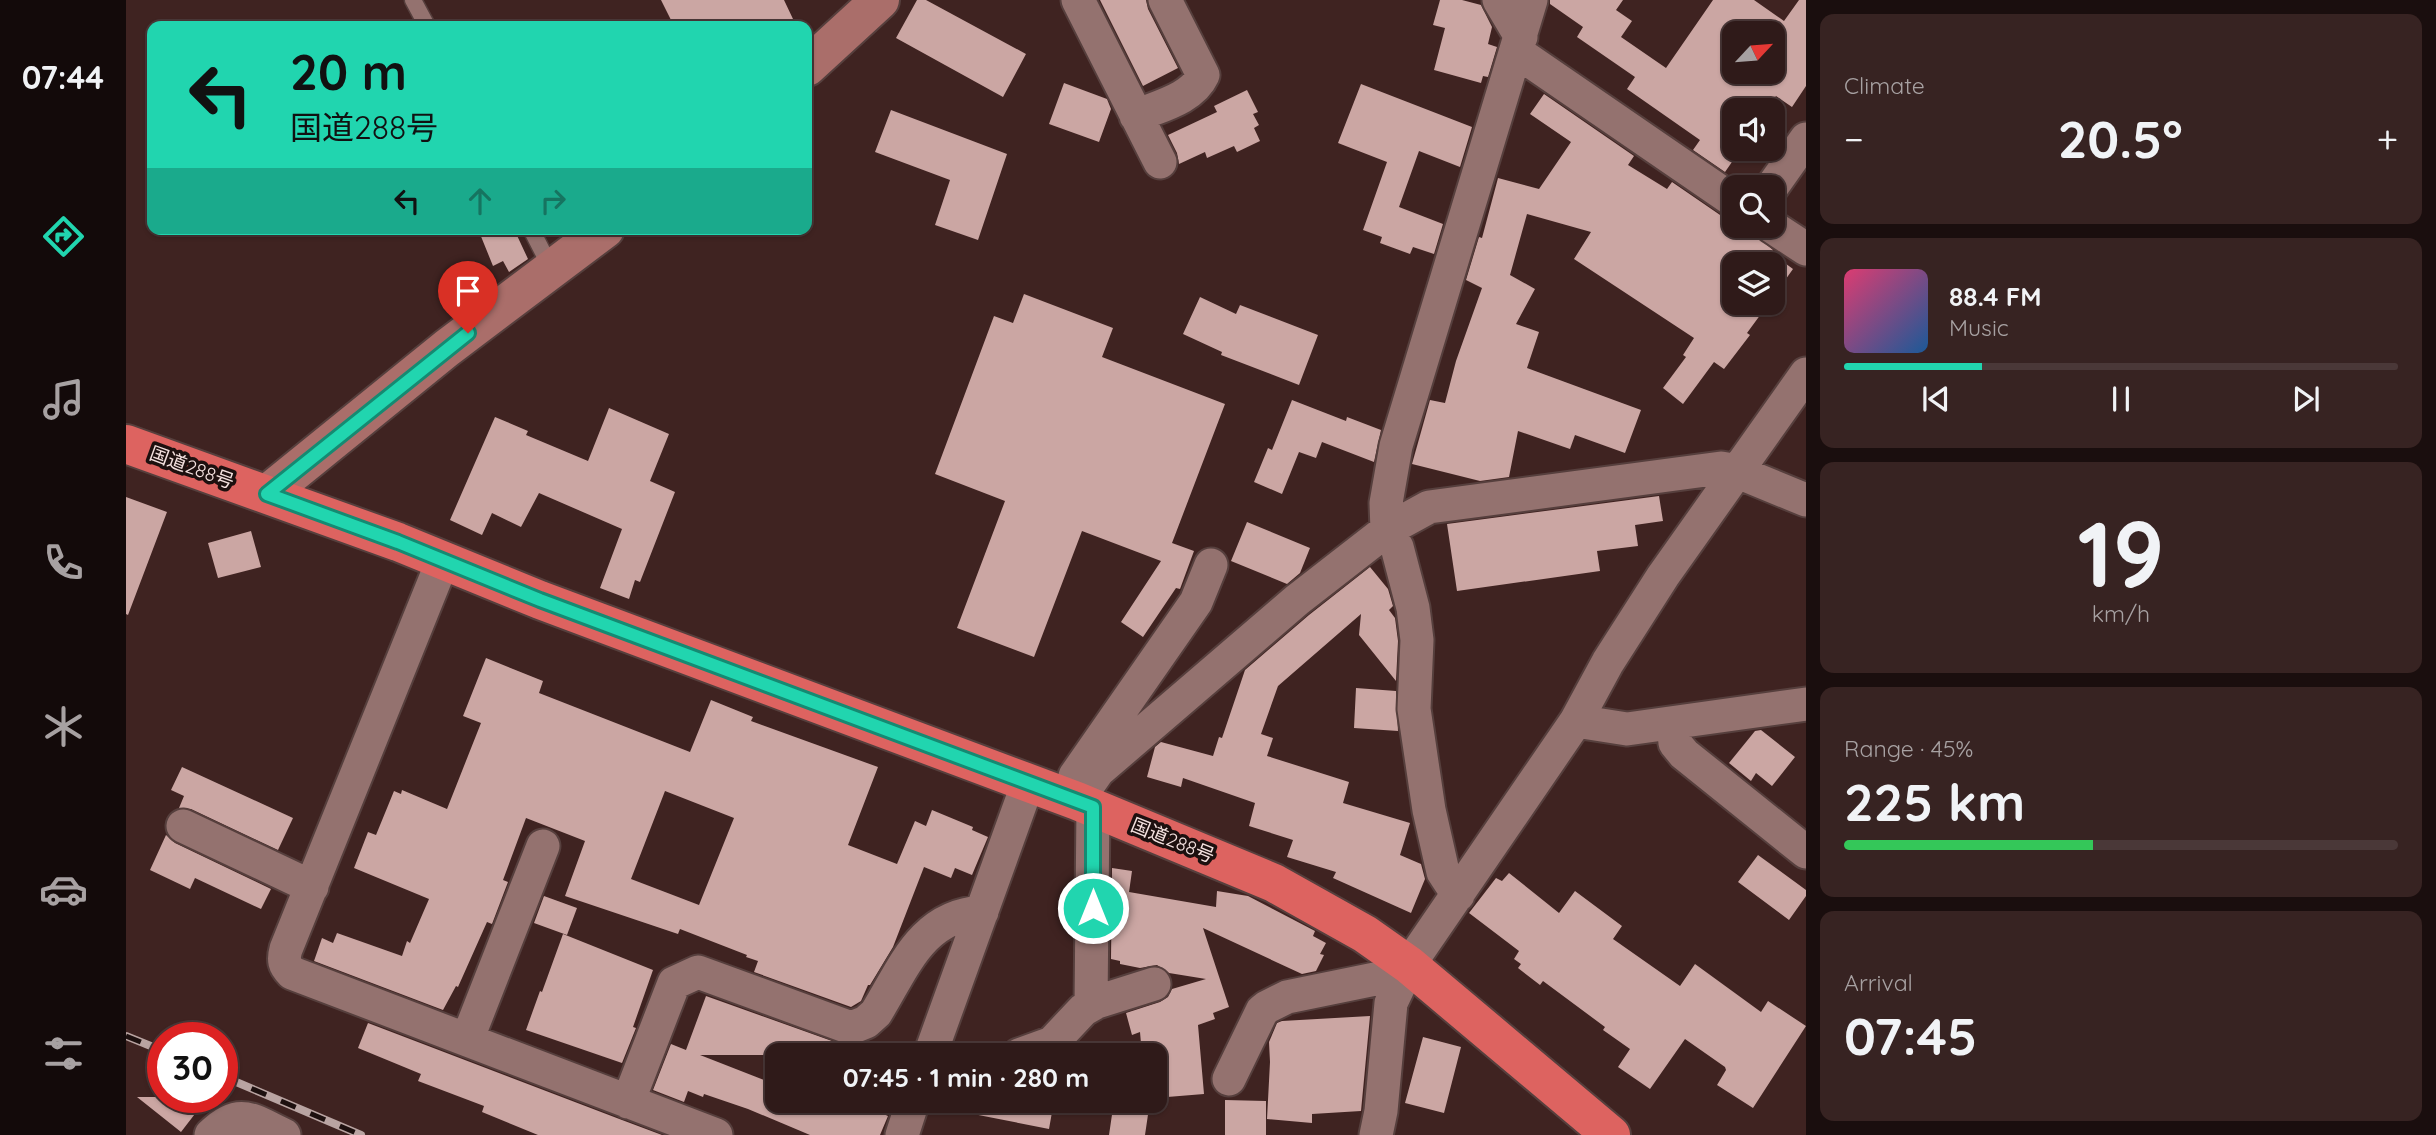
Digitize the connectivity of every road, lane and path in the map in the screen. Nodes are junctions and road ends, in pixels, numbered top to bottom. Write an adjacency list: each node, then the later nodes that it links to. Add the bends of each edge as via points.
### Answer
1 (413, 0): 7 (lane)
2 (880, 0): 9 (street)
3 (1078, 0): 10 (street)
4 (1165, 0): 10 (street, via 1203,75 1189,93)
5 (1499, 0): 8 (street)
6 (1531, 0): 8 (street)
7 (424, 21)
8 (1519, 45): 14 (street); 25 (street, via 1396,446 1385,503)
9 (812, 62)
10 (1136, 116): 12 (street)
11 (1806, 139): 13 (street)
12 (1160, 162)
13 (1780, 175)
14 (1722, 192)
15 (534, 235): 19 (lane)
16 (597, 235): 19 (street)
17 (1785, 235): 18 (street)
18 (1806, 249)
19 (552, 270): 23 (street, via 447,348)
20 (1806, 374): 22 (street)
21 (126, 444): 23 (highway, 国道288号)
22 (1736, 472): 24 (street); 25 (street, via 1721,468 1429,508); 29 (street, via 1656,586)
23 (267, 494): 26 (highway, 国道288号)
24 (1806, 500)
25 (1387, 530): 31 (street); 36 (street, via 1397,547 1413,608 1417,640 1414,709 1429,810 1443,872)
26 (443, 560): 31 (highway, 国道288号); 35 (street)
27 (1211, 565): 31 (street, via 1196,602)
28 (1806, 704): 30 (street)
29 (1576, 721): 30 (street, via 1627,729); 36 (street)
30 (1673, 723): 34 (street, via 1675,743 1684,754)
31 (1065, 796): 37 (street); 38 (highway, 国道288号, via 1274,883 1365,934); 40 (street)
32 (183, 826): 35 (street)
33 (543, 846): 41 (street)
34 (1806, 852)
35 (312, 887): 41 (street, via 284,958 292,973)
36 (1458, 895): 38 (street)
37 (982, 912): 42 (street); 45 (street, via 958,915 920,940 876,1013 851,1028 698,972 674,983)
38 (1406, 972): 44 (street, via 1277,1000 1262,1012); 51 (street, via 1391,1003); 52 (highway, 国道288号)
39 (1154, 984): 40 (street)
40 (1091, 1005): 43 (street)
41 (467, 1040): 45 (street)
42 (934, 1043)
43 (1052, 1043)
44 (1229, 1079)
45 (628, 1102): 49 (street)
46 (909, 1113): 50 (street)
47 (211, 1135): 48 (street, via 234,1118 246,1118)
48 (284, 1135)
49 (716, 1135)
50 (902, 1135)
51 (1376, 1135)
52 (1611, 1135)

